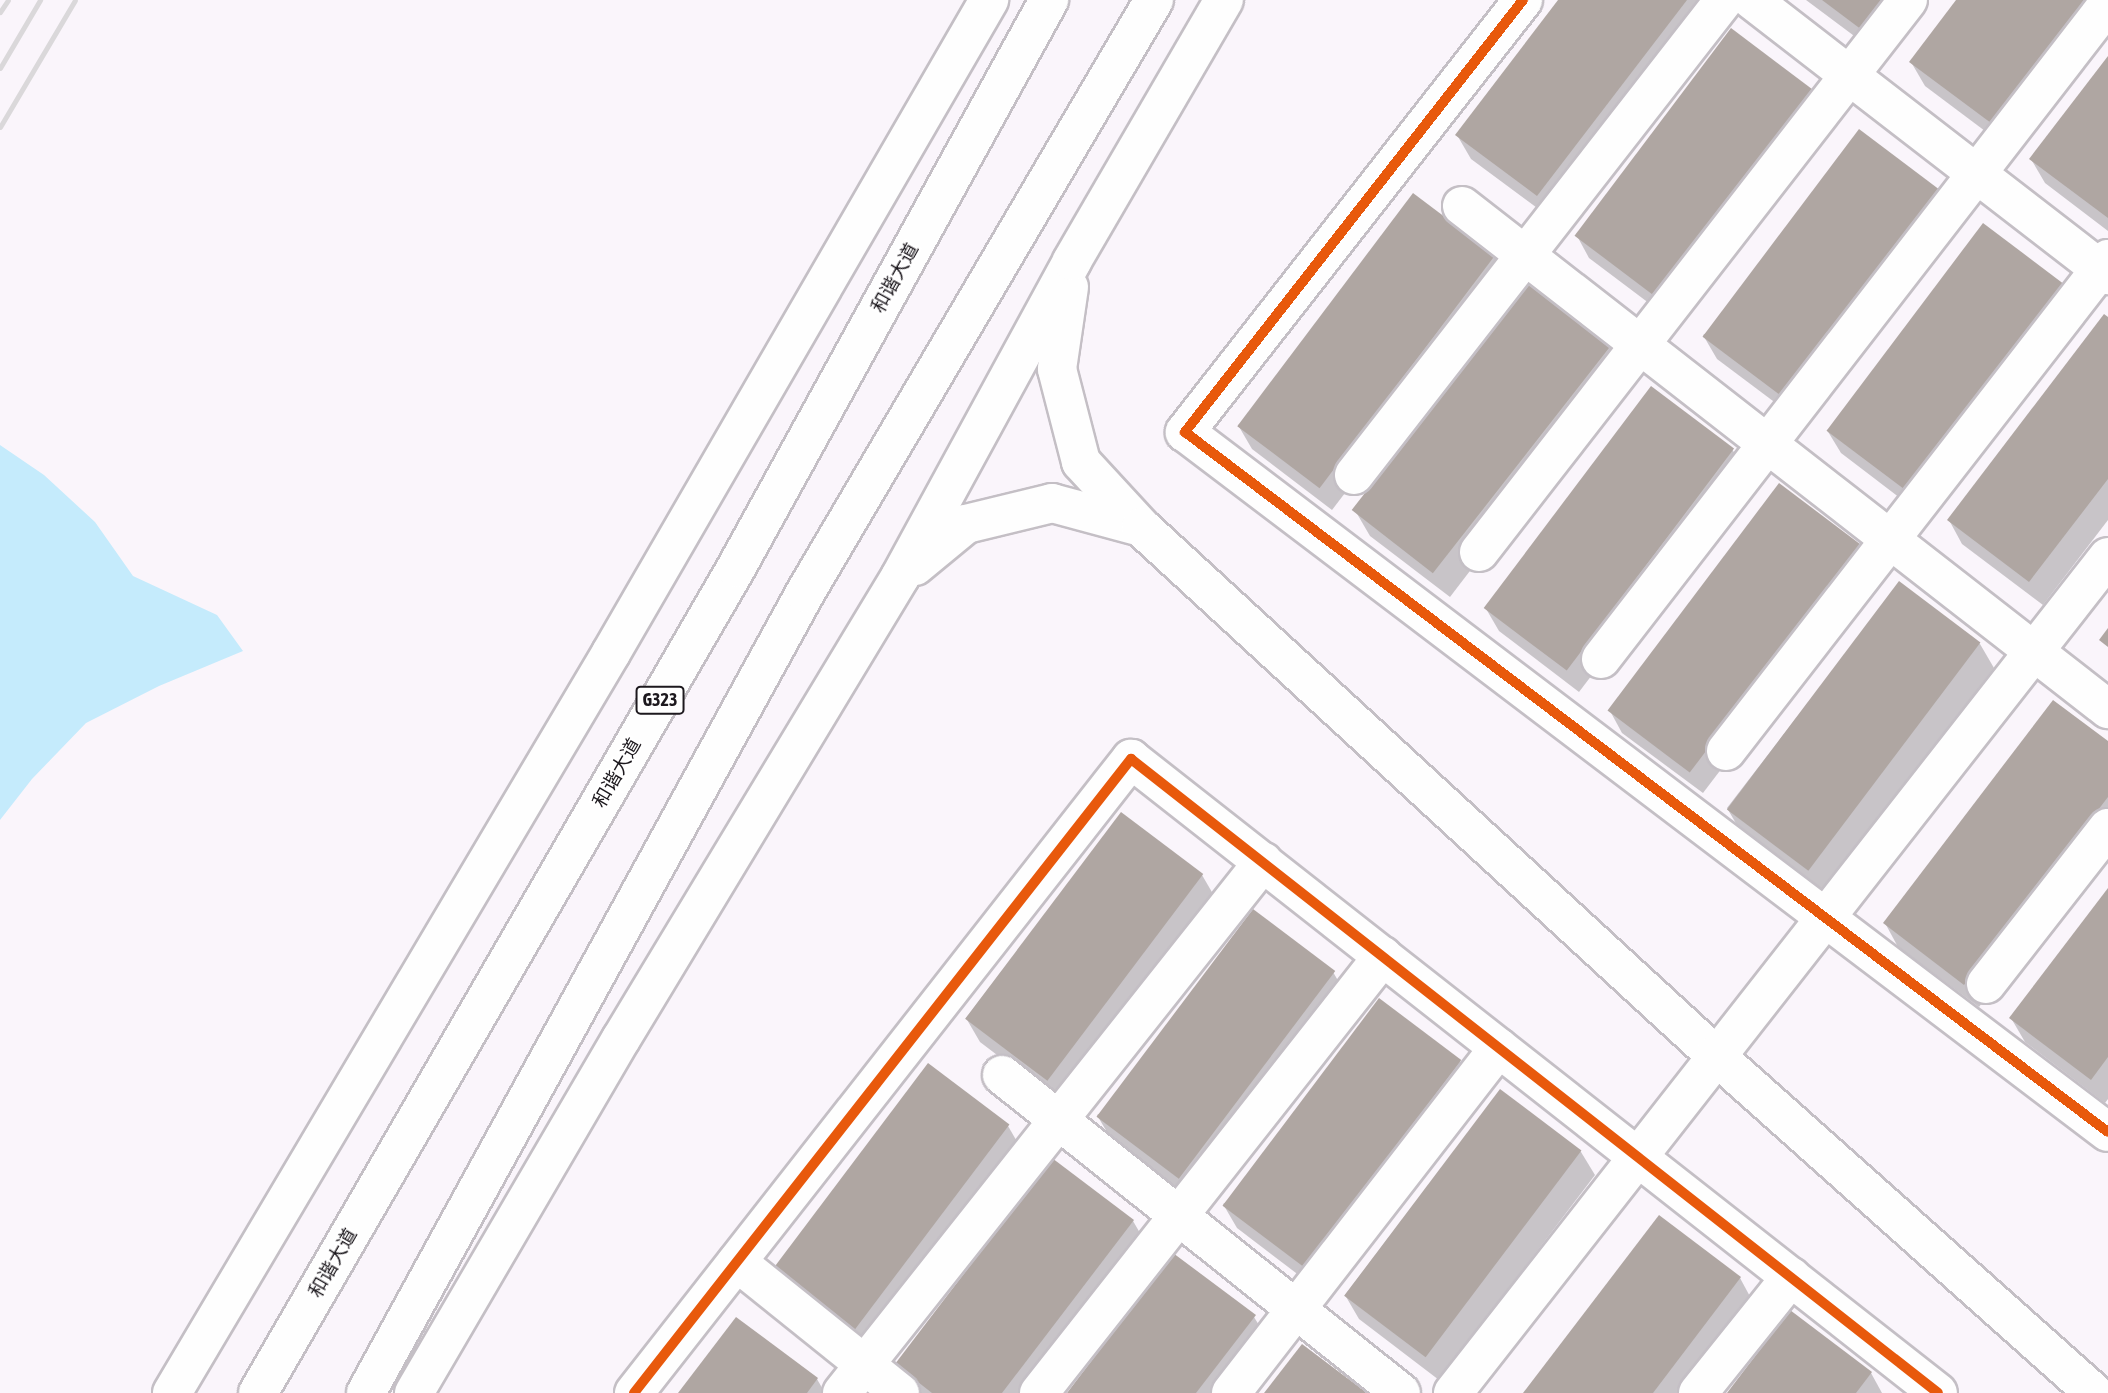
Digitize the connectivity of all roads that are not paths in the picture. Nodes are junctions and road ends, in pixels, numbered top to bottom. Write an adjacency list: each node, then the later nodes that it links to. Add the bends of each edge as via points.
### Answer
1 (989, 0): 45 (main road, via 611,653)
2 (1049, 0): 46 (main road, 和谐大道 / G323, via 736,568)
3 (1154, 0): 47 (main road, via 805,593)
4 (1224, 0): 14 (main road)
5 (1523, 0): 30 (main road, via 1185,432)
6 (1724, 0): 13 (main road)
7 (1752, 0): 10 (main road)
8 (1908, 0): 10 (main road)
9 (2108, 4): 11 (main road)
10 (1849, 75): 11 (main road); 16 (main road)
11 (1976, 174): 15 (main road); 17 (main road)
12 (1462, 206): 13 (main road)
13 (1525, 255): 16 (main road); 18 (main road)
14 (1072, 261): 19 (main road, via 1057,369 1081,462); 23 (main road)
15 (2105, 268): 20 (main road)
16 (1640, 345): 17 (main road); 21 (main road)
17 (1767, 444): 20 (main road); 25 (main road)
18 (1354, 475)
19 (1141, 527): 23 (main road, via 1052,503 966,524); 34 (main road)
20 (1890, 540): 24 (main road); 27 (main road)
21 (1479, 552)
22 (2108, 557): 24 (main road)
23 (900, 577): 48 (main road)
24 (2034, 652): 26 (main road); 30 (main road)
25 (1601, 659)
26 (2108, 709)
27 (1726, 751)
28 (2108, 828): 32 (main road)
29 (1263, 862): 31 (main road); 36 (main road); 40 (main road, via 1131,758)
30 (1825, 915): 34 (main road); 37 (main road)
31 (1383, 956): 33 (main road); 39 (main road)
32 (1986, 984)
33 (1499, 1048): 38 (main road); 42 (main road)
34 (1716, 1055): 38 (main road); 57 (main road)
35 (1002, 1075): 36 (main road)
36 (1059, 1119): 39 (main road); 43 (main road)
37 (2108, 1132)
38 (1637, 1156): 41 (main road); 54 (main road)
39 (1179, 1215): 42 (main road); 51 (main road)
40 (737, 1262): 43 (main road); 49 (main road)
41 (1791, 1277): 44 (main road); 55 (main road)
42 (1296, 1309): 52 (main road); 53 (main road)
43 (853, 1379): 50 (main road)
44 (1895, 1380): 56 (main road)
45 (172, 1393)
46 (258, 1393)
47 (366, 1393)
48 (414, 1393)
49 (634, 1393)
50 (900, 1393)
51 (1039, 1393)
52 (1231, 1393)
53 (1401, 1393)
54 (1453, 1393)
55 (1698, 1393)
56 (1938, 1393)
57 (2094, 1393)

